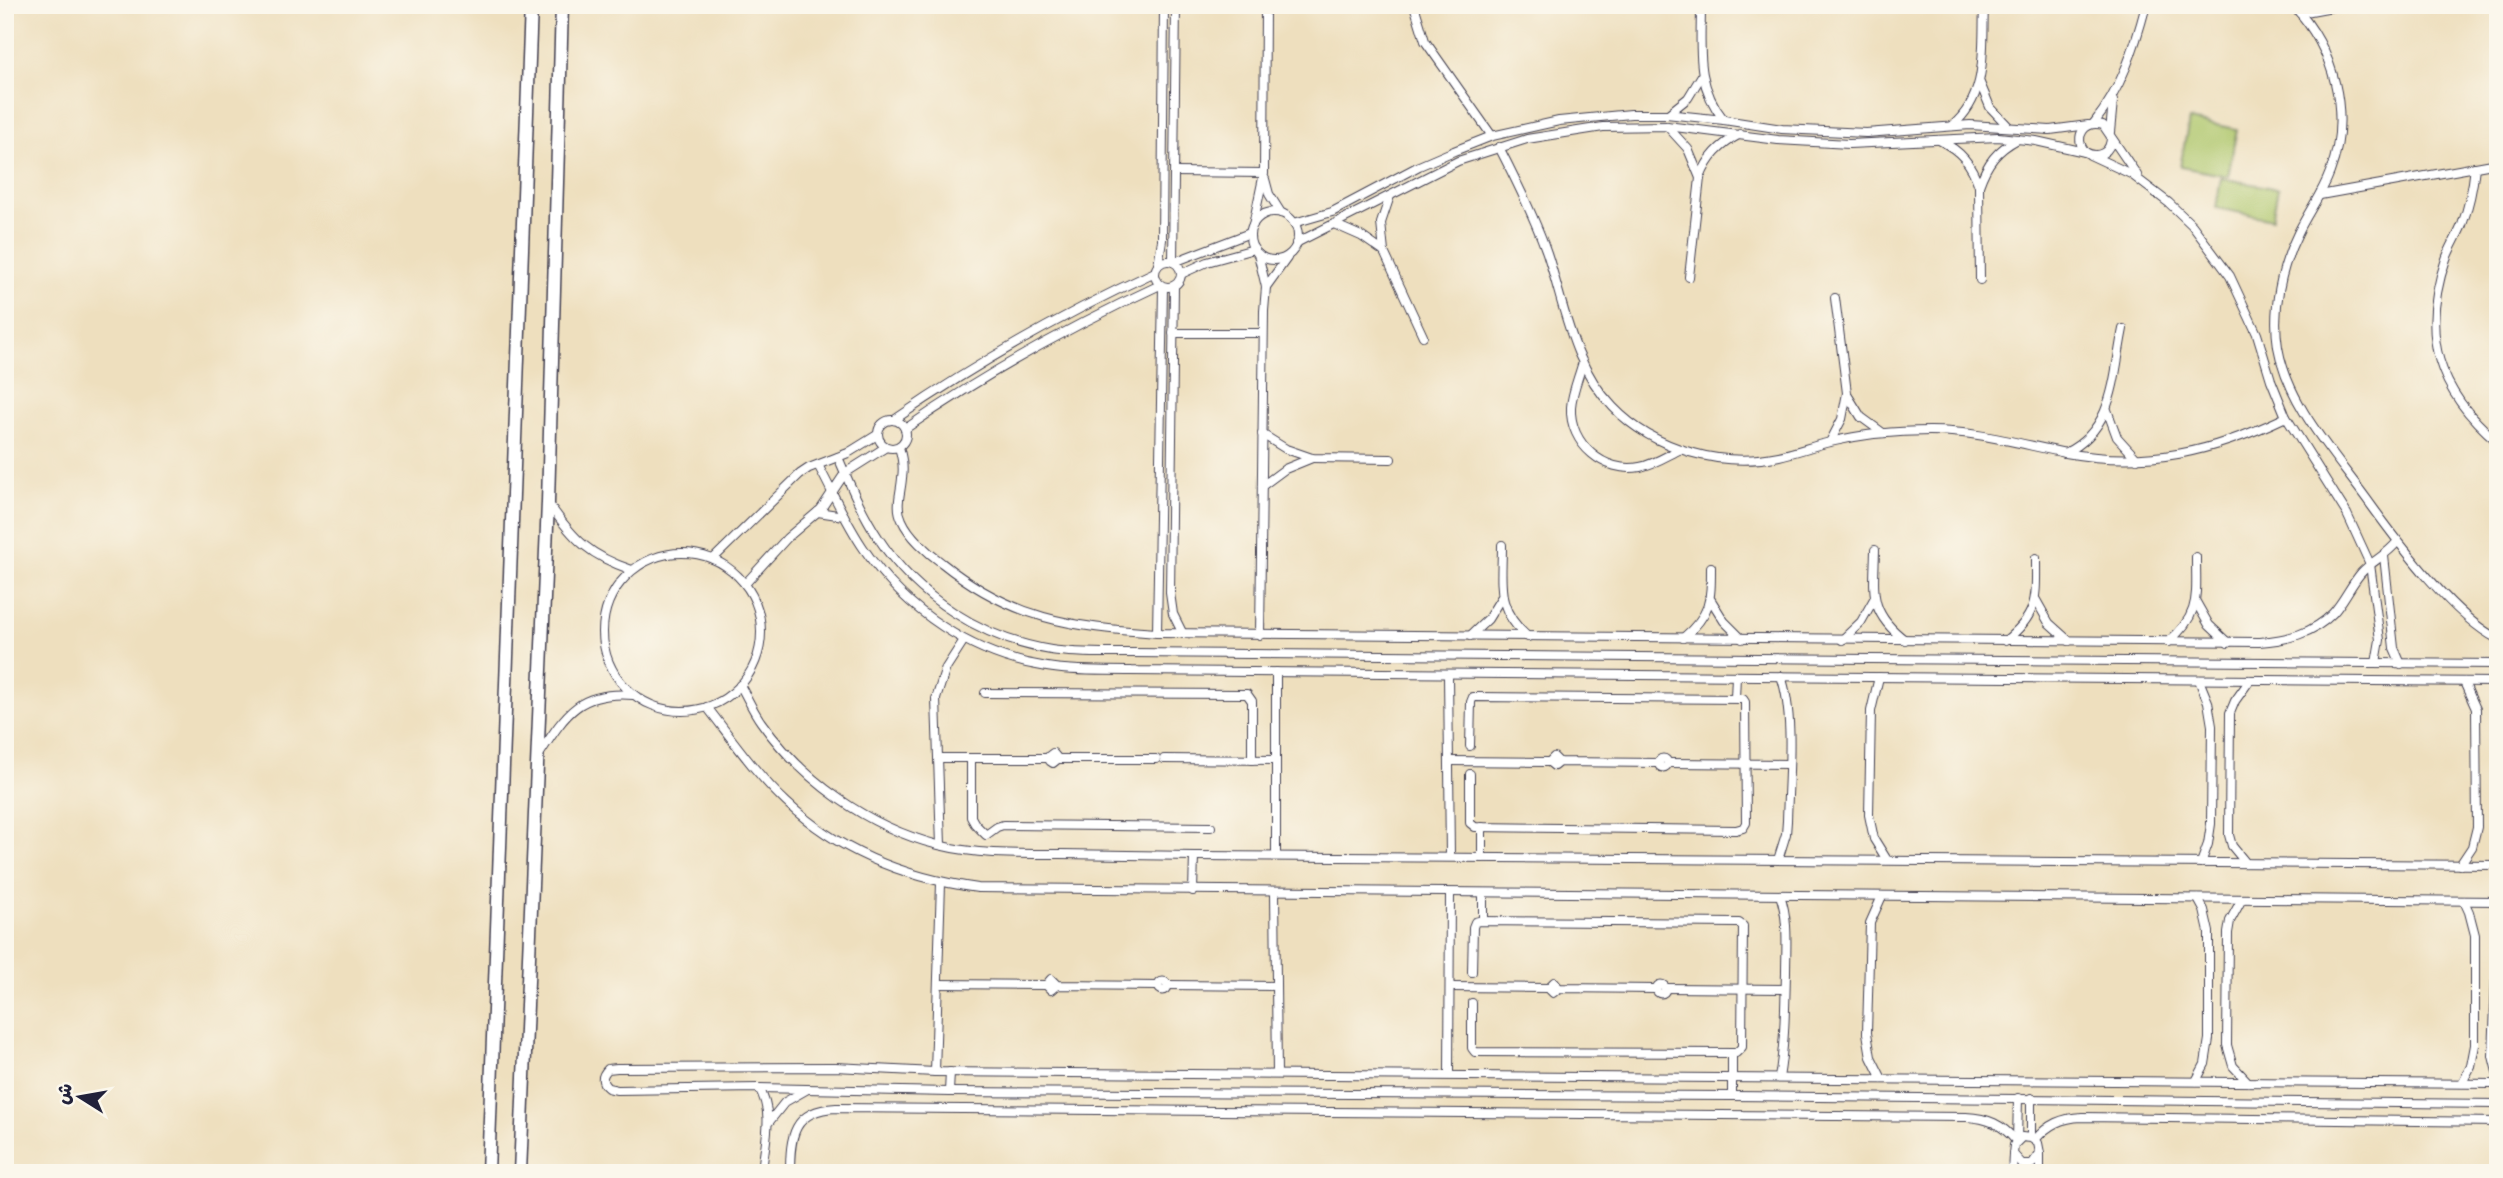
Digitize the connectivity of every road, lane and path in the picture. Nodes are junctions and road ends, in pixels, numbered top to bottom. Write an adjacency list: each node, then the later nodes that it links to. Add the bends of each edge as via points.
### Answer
1 (531, 5): 213 (main road)
2 (562, 5): 83 (main road)
3 (1164, 5): 46 (street, via 1163,240)
4 (1176, 5): 31 (street)
5 (1265, 5): 32 (street)
6 (1414, 5): 24 (street, via 1425,41)
7 (1701, 5): 13 (street)
8 (1984, 5): 14 (street)
9 (2146, 5): 15 (street)
10 (2293, 5): 12 (street)
11 (2343, 5): 12 (street)
12 (2300, 13): 36 (street, via 2329,61 2338,98 2337,148)
13 (1702, 75): 16 (street, via 1688,98); 17 (street)
14 (1980, 83): 20 (street, via 1970,107); 21 (street, via 1990,107)
15 (2114, 95): 18 (street); 23 (street)
16 (1667, 114): 17 (street); 24 (street, via 1559,121)
17 (1724, 120): 20 (street, via 1813,132 1884,133)
18 (2091, 124): 21 (street, via 2050,130); 23 (street, via 2103,125); 28 (street, via 2080,135 2081,147)
19 (1667, 126): 22 (street); 27 (street, via 1561,132); 33 (street, via 1688,149)
20 (1951, 126): 21 (street)
21 (2008, 126)
22 (1740, 134): 26 (street, via 1812,143); 33 (street, via 1715,151)
23 (2111, 135): 28 (street, via 2106,152); 34 (street)
24 (1492, 136): 39 (street, via 1419,166 1332,212)
25 (2018, 139): 26 (street); 28 (street); 35 (street, via 1993,158)
26 (1939, 140): 35 (street, via 1965,158)
27 (1499, 147): 37 (street, via 1458,161); 58 (street, via 1546,250)
28 (2088, 153): 34 (street)
29 (2498, 163): 30 (street)
30 (2475, 167): 36 (street); 70 (street, via 2465,214 2435,298 2435,341 2454,396)
31 (1175, 172): 32 (street); 45 (street)
32 (1264, 173): 38 (street, via 1269,194); 41 (street)
33 (1700, 178): 48 (street)
34 (2144, 182): 61 (street, via 2192,225 2230,276 2257,334)
35 (1979, 186): 49 (street)
36 (2320, 195): 60 (street, via 2288,255 2278,300 2277,343)
37 (1390, 196): 40 (street); 44 (street, via 1381,223)
38 (1281, 213): 39 (street); 41 (street, via 1268,212 1256,219)
39 (1294, 223): 42 (street)
40 (1336, 225): 42 (street); 44 (street)
41 (1251, 229): 43 (street); 45 (street)
42 (1294, 247): 43 (street, via 1279,259 1264,258); 52 (street)
43 (1256, 251): 47 (street, via 1217,259); 52 (street)
44 (1384, 252): 57 (street)
45 (1174, 262): 46 (street, via 1165,261); 47 (street)
46 (1156, 269): 50 (street); 64 (street, via 1002,350)
47 (1181, 274): 51 (street)
48 (1689, 277)
49 (1980, 280)
50 (1162, 286): 51 (street); 65 (street, via 1011,361); 102 (street)
51 (1174, 286): 55 (street)
52 (1266, 287): 56 (street)
53 (1835, 298): 59 (street)
54 (2123, 329): 62 (street)
55 (1173, 333): 56 (street); 103 (street, via 1170,593)
56 (1263, 333): 67 (street)
57 (1423, 336)
58 (1582, 365): 73 (street, via 1623,416 1656,439); 73 (street, via 1571,410 1573,427 1591,454 1622,468 1639,467)
59 (1847, 393): 66 (street, via 1861,417); 69 (street, via 1842,419)
60 (2297, 400): 61 (street); 86 (street)
61 (2282, 408): 63 (street)
62 (2107, 410): 74 (street, via 2091,436); 78 (street, via 2117,437)
63 (2286, 417): 78 (street, via 2212,447); 93 (street, via 2347,514)
64 (894, 420): 65 (street); 68 (street, via 880,425)
65 (905, 429): 72 (street)
66 (1883, 433): 69 (street); 74 (street, via 1974,433)
67 (1262, 434): 76 (street); 81 (street)
68 (877, 435): 71 (street); 75 (street)
69 (1830, 442): 73 (street, via 1754,459)
70 (2498, 442)
71 (886, 447): 72 (street); 80 (street)
72 (899, 447): 102 (street, via 902,523 934,558 963,580 995,599 1063,624)
73 (1681, 449)
74 (2065, 453): 78 (street)
75 (838, 457): 79 (street); 80 (street)
76 (1312, 458): 77 (street); 81 (street, via 1285,469)
77 (1391, 459)
78 (2137, 459)
79 (818, 465): 82 (street); 92 (street, via 800,474)
80 (845, 473): 82 (street); 117 (street, via 867,519 896,561 953,611 994,634 1032,646 1078,653)
81 (1262, 486): 104 (street)
82 (833, 493): 84 (street); 85 (street)
83 (548, 502): 95 (street, via 588,550); 142 (main road)
84 (818, 512): 85 (street); 96 (street)
85 (844, 516): 110 (street, via 901,593)
86 (2398, 542): 89 (street); 109 (street, via 2473,623)
87 (1502, 545): 97 (street)
88 (1875, 550): 98 (street)
89 (2384, 556): 93 (street); 121 (street, via 2394,648)
90 (2196, 557): 101 (street)
91 (2036, 558): 100 (street)
92 (713, 559): 95 (street, via 671,553); 96 (street)
93 (2370, 564): 116 (street, via 2332,614 2316,626 2279,640); 120 (street, via 2380,640)
94 (1711, 567): 99 (street)
95 (632, 570): 137 (street, via 610,598 603,633 611,667)
96 (745, 584): 135 (street, via 754,599 761,635 751,670)
97 (1501, 598): 105 (street); 106 (street)
98 (1874, 599): 111 (street, via 1861,622); 112 (street, via 1886,623)
99 (1711, 600): 107 (street); 108 (street)
100 (2036, 600): 113 (street, via 2024,623); 114 (street, via 2049,624)
101 (2196, 602): 115 (street, via 2186,625); 116 (street, via 2209,625)
102 (1157, 634): 103 (street)
103 (1183, 634): 104 (street)
104 (1260, 635): 105 (street)
105 (1470, 636): 106 (street)
106 (1528, 637): 107 (street)
107 (1682, 638): 108 (street)
108 (1742, 639): 111 (street)
109 (2498, 639)
110 (964, 640): 123 (street, via 1006,658 1049,668); 143 (street, via 938,689)
111 (1842, 640): 112 (street)
112 (1905, 640): 113 (street)
113 (2005, 641): 114 (street)
114 (2069, 641): 115 (street)
115 (2168, 642): 116 (street)
116 (2228, 642)
117 (1132, 653): 118 (street); 123 (street)
118 (2123, 661): 119 (street); 129 (street, via 2129,673)
119 (2163, 662): 120 (street); 130 (street, via 2158,668)
120 (2376, 663): 121 (street)
121 (2401, 664): 122 (street)
122 (2498, 664)
123 (1132, 671): 124 (street)
124 (1276, 672): 125 (street); 146 (street)
125 (1448, 674): 126 (street); 147 (street)
126 (1736, 676): 127 (street); 138 (street)
127 (1781, 676): 128 (street); 149 (street, via 1788,700)
128 (1879, 677): 129 (street); 160 (street, via 1871,711 1870,815 1874,839)
129 (2123, 679): 130 (street)
130 (2163, 679): 131 (street)
131 (2199, 680): 132 (street); 161 (street, via 2212,726 2211,824)
132 (2250, 680): 133 (street); 162 (street, via 2235,701 2229,726 2229,835)
133 (2464, 682): 134 (street); 163 (street, via 2476,709 2477,827 2472,847)
134 (2498, 682)
135 (740, 685): 140 (street); 154 (street, via 782,748 834,796 890,828)
136 (985, 693): 145 (street, via 1247,694 1252,701)
137 (633, 695): 140 (street, via 672,711); 142 (street, via 603,695 583,702 566,715)
138 (1735, 698): 141 (street, via 1476,696 1471,702); 148 (street, via 1745,702)
139 (2498, 705): 153 (street)
140 (707, 707): 165 (street, via 768,784 805,818 877,862)
141 (1470, 746)
142 (537, 757): 214 (main road)
143 (939, 758): 144 (street); 154 (street)
144 (971, 758): 145 (street); 151 (street, via 971,817 986,835 1003,825)
145 (1252, 760): 146 (street)
146 (1276, 760): 156 (street)
147 (1449, 761): 148 (street); 157 (street)
148 (1745, 763): 149 (street); 152 (street, via 1746,823 1740,830)
149 (1788, 764): 159 (street, via 1787,821)
150 (1470, 774): 152 (street, via 1470,823)
151 (1211, 827)
152 (1482, 827): 158 (street)
153 (2498, 836)
154 (941, 845): 155 (street, via 1020,854)
155 (1194, 856): 156 (street); 166 (street)
156 (1276, 856): 157 (street)
157 (1450, 857): 158 (street)
158 (1482, 858): 159 (street)
159 (1778, 860): 160 (street)
160 (1887, 860): 161 (street)
161 (2201, 863): 162 (street)
162 (2246, 863): 163 (street)
163 (2460, 865): 164 (street)
164 (2498, 865)
165 (941, 883): 166 (street, via 978,888); 179 (street)
166 (1193, 891): 167 (street)
167 (1275, 891): 168 (street); 180 (street)
168 (1450, 893): 169 (street); 181 (street)
169 (1483, 893): 170 (street); 176 (street)
170 (1780, 895): 171 (street); 183 (street, via 1786,917)
171 (1882, 896): 172 (street); 194 (street, via 1869,930 1867,1033 1871,1057)
172 (2198, 899): 173 (street); 195 (street, via 2209,932 2209,1016 2208,1054)
173 (2242, 899): 174 (street); 196 (street, via 2228,933 2227,1045 2233,1066)
174 (2464, 901): 175 (street); 197 (street, via 2475,934 2475,1045)
175 (2498, 901)
176 (1483, 921): 178 (street, via 1474,924); 182 (street, via 1741,923)
177 (2498, 928): 191 (street, via 2493,1056)
178 (1472, 971)
179 (938, 984): 180 (street, via 1046,985 1051,979 1057,985); 186 (street)
180 (1276, 986): 188 (street)
181 (1450, 987): 182 (street, via 1548,988 1554,982 1559,988); 190 (street)
182 (1742, 989): 183 (street); 185 (street, via 1742,1047)
183 (1786, 989): 193 (street)
184 (1472, 1003): 185 (street, via 1472,1048 1478,1053)
185 (1732, 1054): 192 (street)
186 (935, 1072): 187 (street); 199 (street, via 835,1067 647,1068 612,1069 603,1077 612,1090)
187 (950, 1072): 188 (street); 201 (street)
188 (1277, 1074): 189 (street)
189 (1355, 1074): 190 (street); 202 (street)
190 (1449, 1075): 192 (street)
191 (2498, 1076)
192 (1732, 1078): 193 (street); 203 (street)
193 (1779, 1078): 194 (street)
194 (1882, 1079): 195 (street)
195 (2196, 1081): 196 (street)
196 (2248, 1082): 197 (street)
197 (2462, 1083): 198 (street)
198 (2498, 1084)
199 (759, 1088): 200 (street); 207 (street)
200 (807, 1089): 201 (street); 207 (street, via 785,1102)
201 (949, 1091): 202 (street)
202 (1355, 1093): 203 (street)
203 (1732, 1096): 204 (street)
204 (2018, 1098): 205 (street); 210 (street)
205 (2031, 1098): 206 (street); 209 (street)
206 (2498, 1104)
207 (769, 1122): 215 (street)
208 (2498, 1122): 209 (street, via 2082,1117 2060,1120)
209 (2033, 1139): 210 (street); 211 (street)
210 (2017, 1140): 212 (street); 216 (street, via 1989,1120 1966,1117 836,1108 814,1112 796,1127)
211 (2040, 1153): 212 (street, via 2027,1165); 218 (street)
212 (2013, 1154): 217 (street)
213 (488, 1173)
214 (520, 1173)
215 (762, 1173)
216 (790, 1173)
217 (2012, 1173)
218 (2040, 1173)

